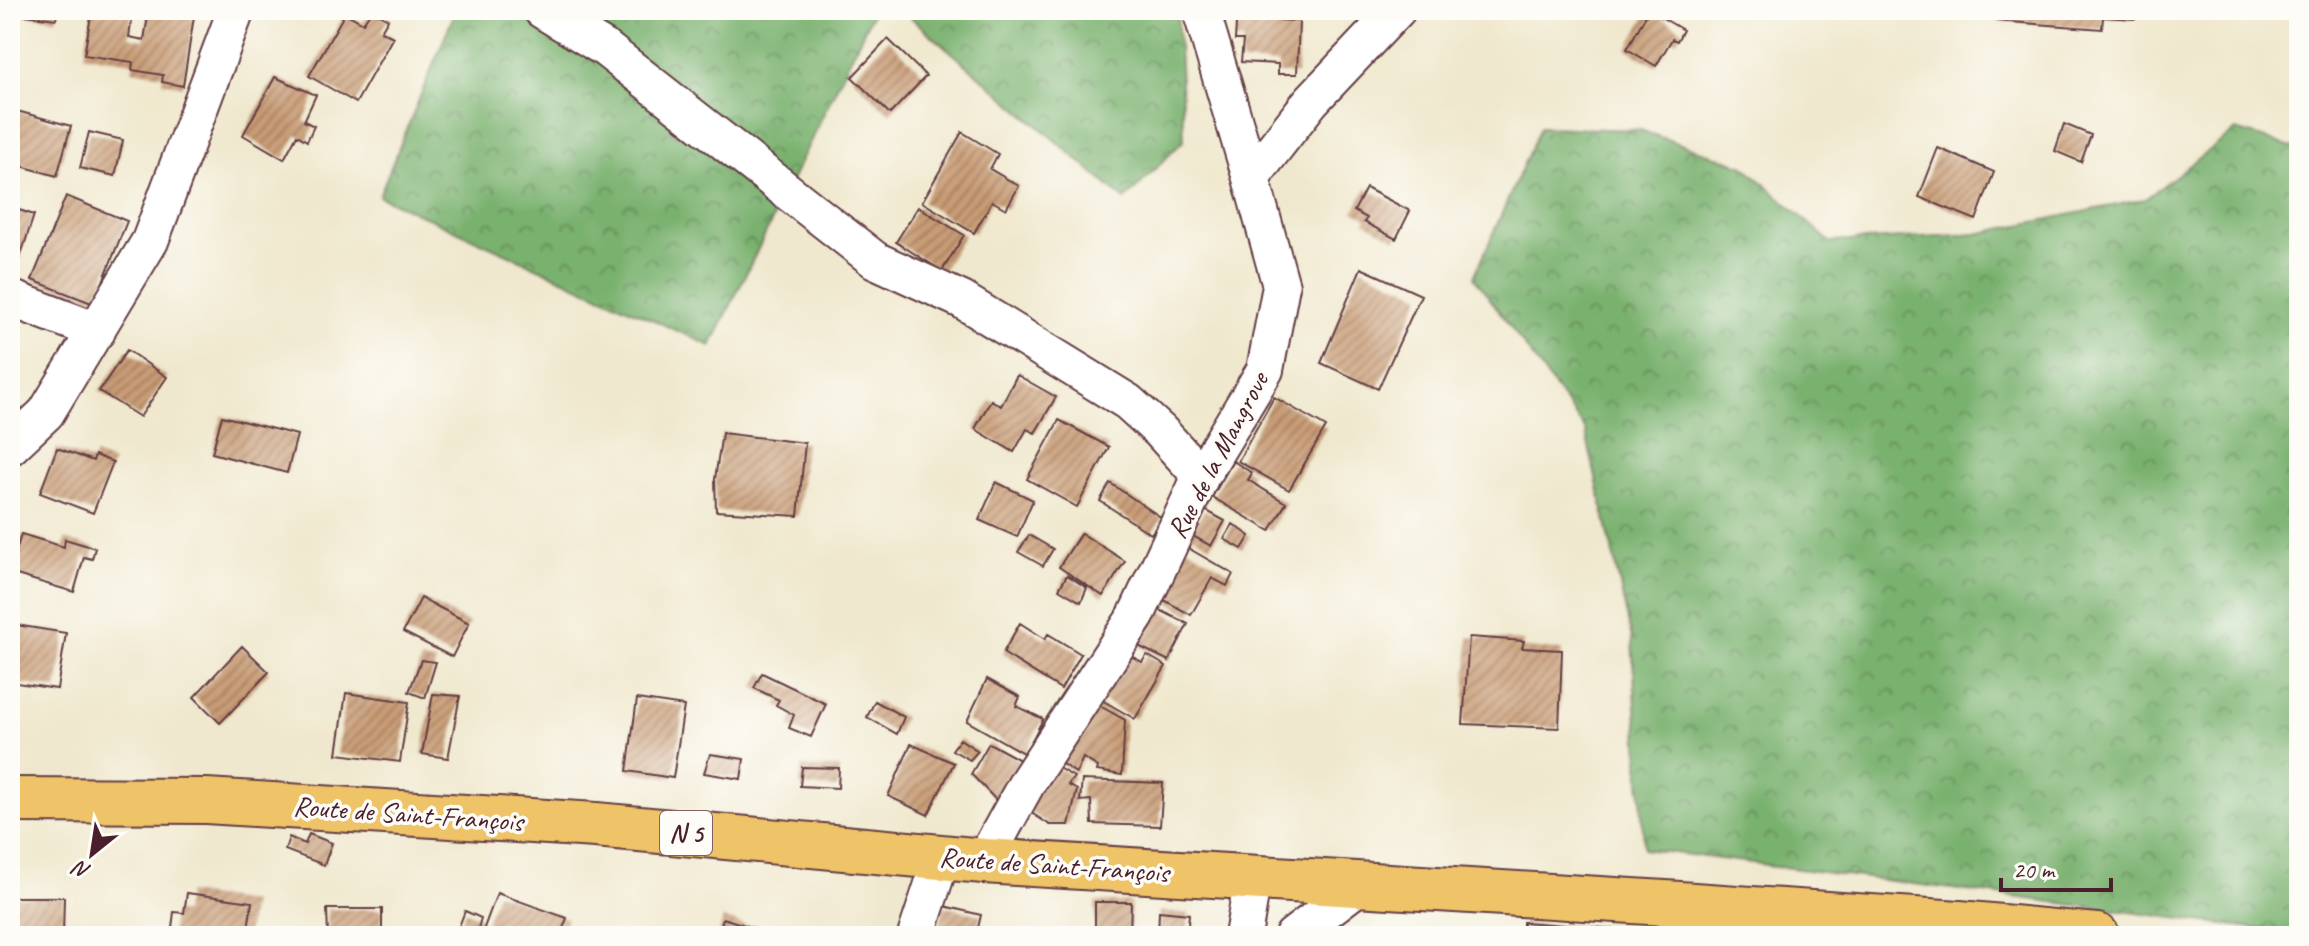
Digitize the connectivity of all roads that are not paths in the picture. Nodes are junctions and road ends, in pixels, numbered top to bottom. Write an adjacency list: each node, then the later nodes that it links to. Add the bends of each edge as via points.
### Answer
1 (236, 10): 7 (street, via 150,241)
2 (542, 10): 9 (street, via 606,49 875,260 962,300 1128,402)
3 (1201, 10): 5 (street, Rue de la Mangrove)
4 (1397, 10): 5 (street, via 1311,101)
5 (1251, 178): 9 (street, Rue de la Mangrove, via 1281,286 1265,370)
6 (10, 298): 7 (street)
7 (97, 331): 8 (street, via 46,413)
8 (10, 447)
9 (1201, 476): 11 (street, Rue de la Mangrove, via 1136,616 1028,781)
10 (10, 800): 11 (main road, Route de Saint-François / N 5, via 206,801 596,825)
11 (963, 859): 12 (main road, Route de Saint-François / N 5); 14 (street, Rue de la Mangrove)
12 (1253, 877): 13 (main road, Route de Saint-François / N 5); 15 (street)
13 (1361, 884): 16 (street); 17 (main road, Route de Saint-François / N 5)
14 (916, 936)
15 (1243, 936)
16 (1293, 936)
17 (2097, 936)

